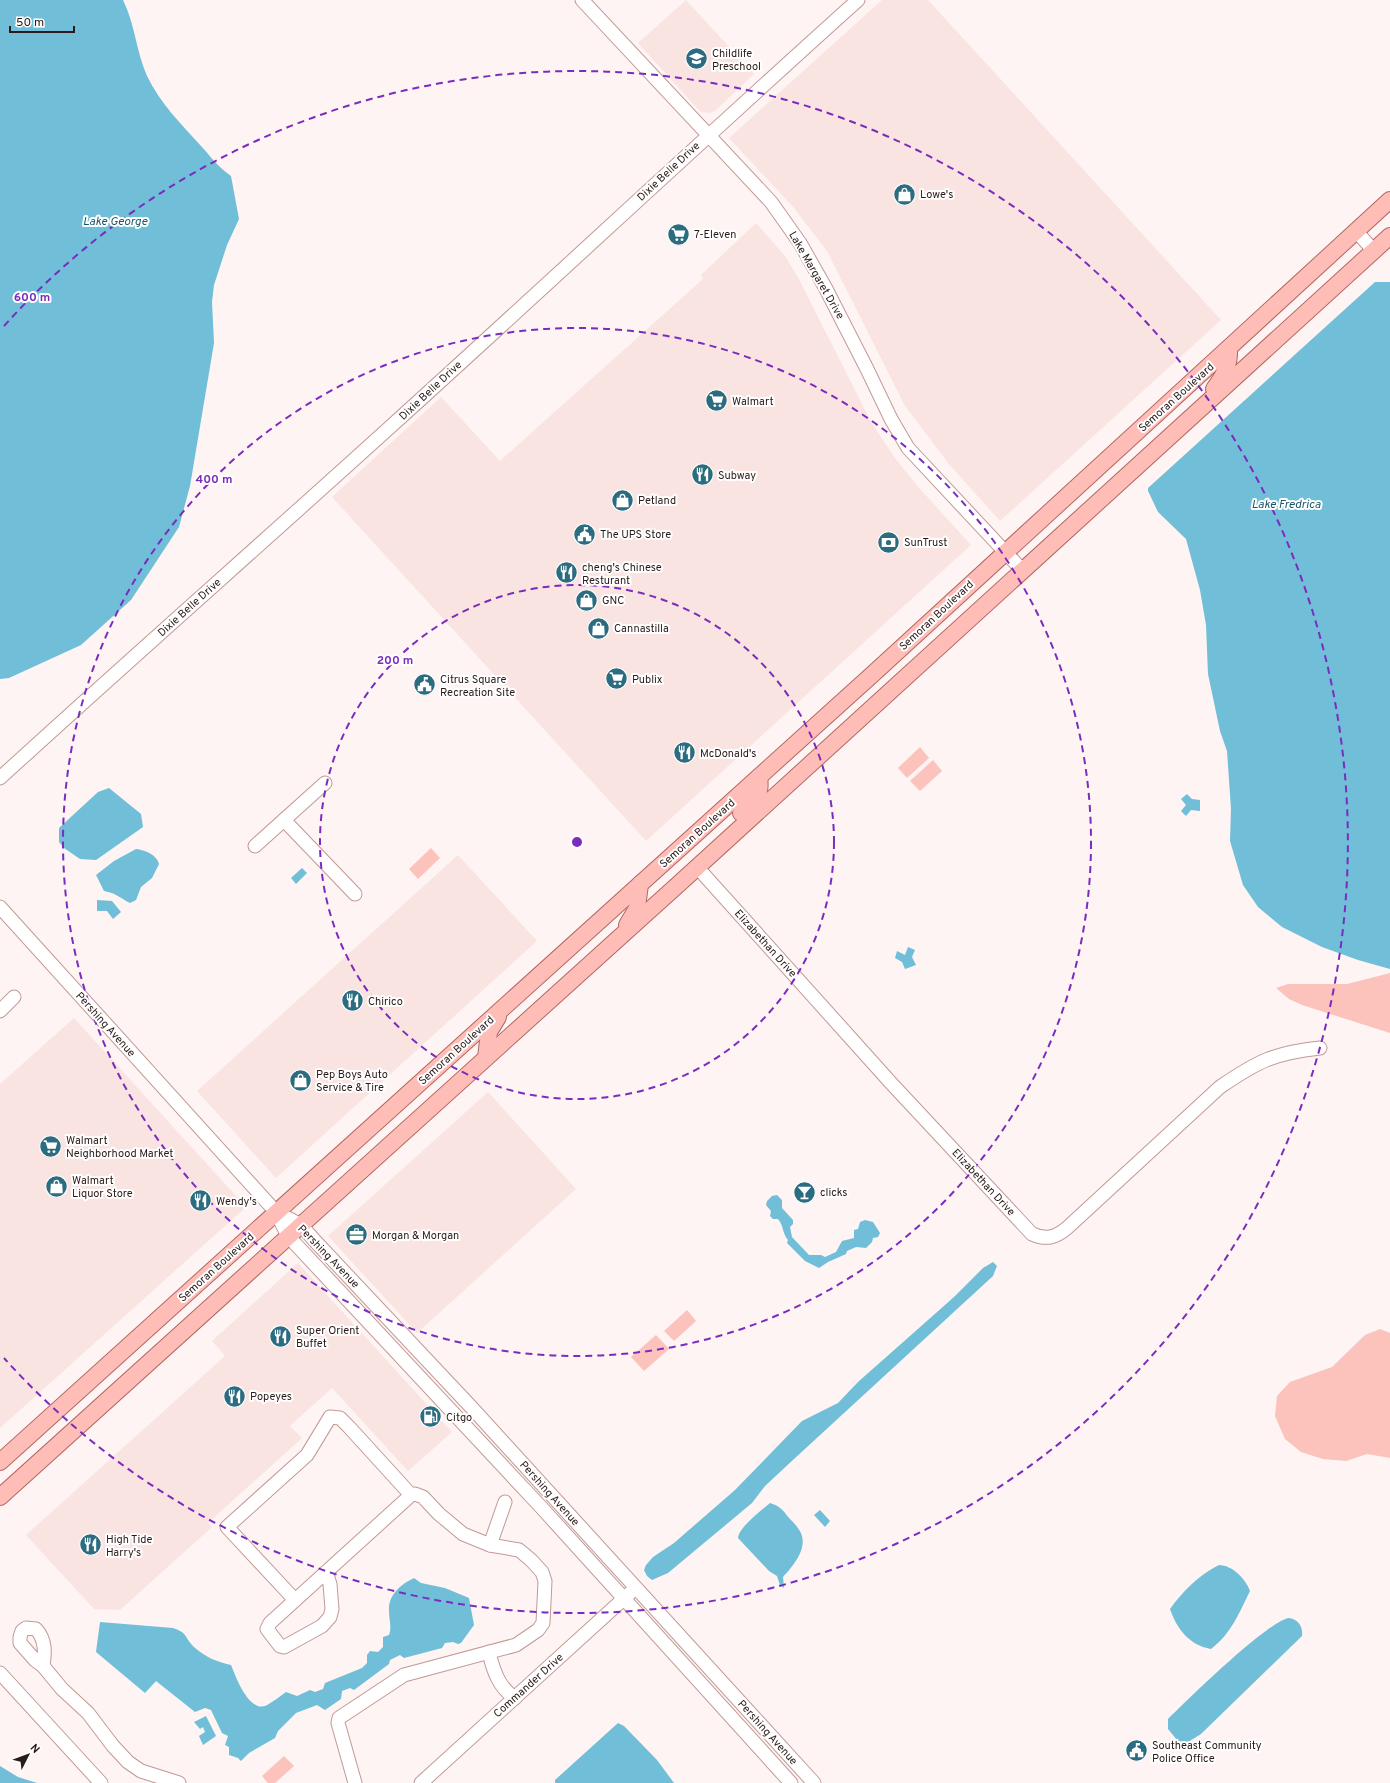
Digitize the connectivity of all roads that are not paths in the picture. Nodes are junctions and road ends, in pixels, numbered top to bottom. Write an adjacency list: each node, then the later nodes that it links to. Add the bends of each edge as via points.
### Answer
1 (582, 0): 3 (street, Lake Margaret Drive)
2 (858, 0): 3 (street, Dixie Belle Drive)
3 (708, 135): 10 (street, Lake Margaret Drive, via 771,202 800,243 908,448); 13 (street, Dixie Belle Drive)
4 (1390, 200): 5 (main road, Semoran Boulevard)
5 (1356, 231): 7 (street); 8 (main road, Semoran Boulevard)
6 (1390, 236): 7 (main road)
7 (1374, 251): 9 (main road)
8 (1229, 348): 9 (main road, via 1230,361 1225,374); 10 (main road, Semoran Boulevard)
9 (1195, 414): 11 (main road)
10 (1005, 552): 11 (street, Lake Margaret Drive); 12 (main road, Semoran Boulevard)
11 (1022, 570): 17 (main road)
12 (759, 777): 17 (main road, via 761,789 755,801 718,835); 19 (main road, Semoran Boulevard)
13 (0, 778)
14 (325, 783): 15 (street)
15 (284, 820): 16 (street); 20 (street)
16 (255, 846)
17 (715, 851): 18 (main road)
18 (697, 867): 22 (main road); 26 (street, Elizabethan Drive, via 891,1083 1032,1234 1039,1237 1049,1238 1067,1228 1220,1088 1248,1068 1293,1051)
19 (640, 884): 22 (main road, via 637,908); 24 (main road, Semoran Boulevard)
20 (354, 894)
21 (0, 907): 28 (street, Pershing Avenue)
22 (621, 937): 27 (main road)
23 (14, 998): 25 (street)
24 (506, 1005): 27 (main road, via 489,1032); 28 (main road, Semoran Boulevard)
25 (0, 1011)
26 (1320, 1048)
27 (486, 1058): 29 (main road)
28 (276, 1212): 29 (street, Pershing Avenue); 30 (street, Pershing Avenue); 31 (main road, Semoran Boulevard)
29 (300, 1225): 30 (main road); 37 (street, Pershing Avenue)
30 (288, 1236): 33 (main road); 38 (street, Pershing Avenue)
31 (0, 1462)
32 (411, 1495): 35 (street, via 423,1497 464,1534); 36 (street); 41 (street, via 340,1418 330,1417 307,1455 227,1527)
33 (0, 1497)
34 (505, 1502): 35 (street)
35 (490, 1545): 42 (street, via 519,1550 531,1560 542,1572 545,1602 543,1623 538,1630 516,1645)
36 (326, 1572): 41 (street); 41 (street, via 330,1584 332,1609 328,1622 284,1647 280,1646 267,1629 270,1623)
37 (622, 1572): 38 (street); 39 (street, Pershing Avenue)
38 (609, 1583): 40 (street, Pershing Avenue)
39 (635, 1587): 40 (street, Commander Drive); 51 (street, Pershing Avenue)
40 (623, 1599): 45 (street, Commander Drive); 50 (street, Pershing Avenue)
41 (295, 1600)
42 (489, 1652): 45 (street, via 499,1682); 48 (street, via 404,1674 343,1713 338,1723)
43 (43, 1666): 46 (street, via 62,1689 88,1713 128,1762 141,1771)
44 (0, 1673): 47 (street)
45 (514, 1698): 49 (street, Commander Drive)
46 (173, 1782)
47 (101, 1783)
48 (355, 1783)
49 (421, 1783)
50 (791, 1783)
51 (814, 1783)

